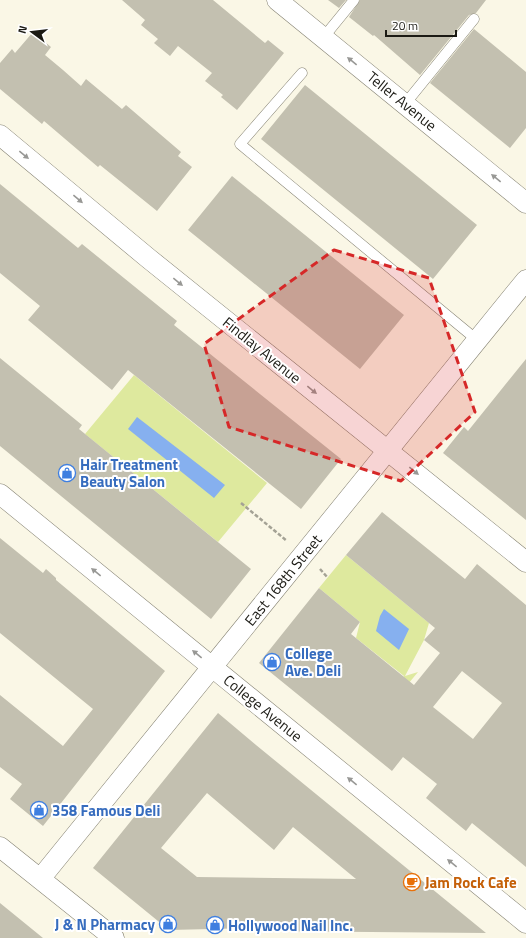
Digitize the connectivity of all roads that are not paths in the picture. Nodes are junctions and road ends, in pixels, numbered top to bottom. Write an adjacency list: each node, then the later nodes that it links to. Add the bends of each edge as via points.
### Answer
1 (354, 0): 4 (lane)
2 (281, 1): 4 (street, Teller Avenue)
3 (474, 18): 6 (lane)
4 (323, 38): 6 (street, Teller Avenue, one-way to 4)
5 (302, 74): 10 (lane, via 240,144)
6 (405, 104): 8 (street, Teller Avenue, one-way to 6)
7 (0, 135): 11 (street, Findlay Avenue, one-way to 11)
8 (526, 203)
9 (526, 280): 10 (street, East 168th Street)
10 (477, 340): 11 (street, East 168th Street)
11 (388, 451): 13 (street, Findlay Avenue, one-way to 13); 14 (street, East 168th Street)
12 (0, 494): 14 (street, College Avenue, one-way to 12)
13 (526, 562)
14 (212, 667): 16 (street, East 168th Street); 17 (street, College Avenue, one-way to 14)
15 (0, 847): 16 (street)
16 (40, 879): 18 (street)
17 (526, 923)
18 (114, 938)

